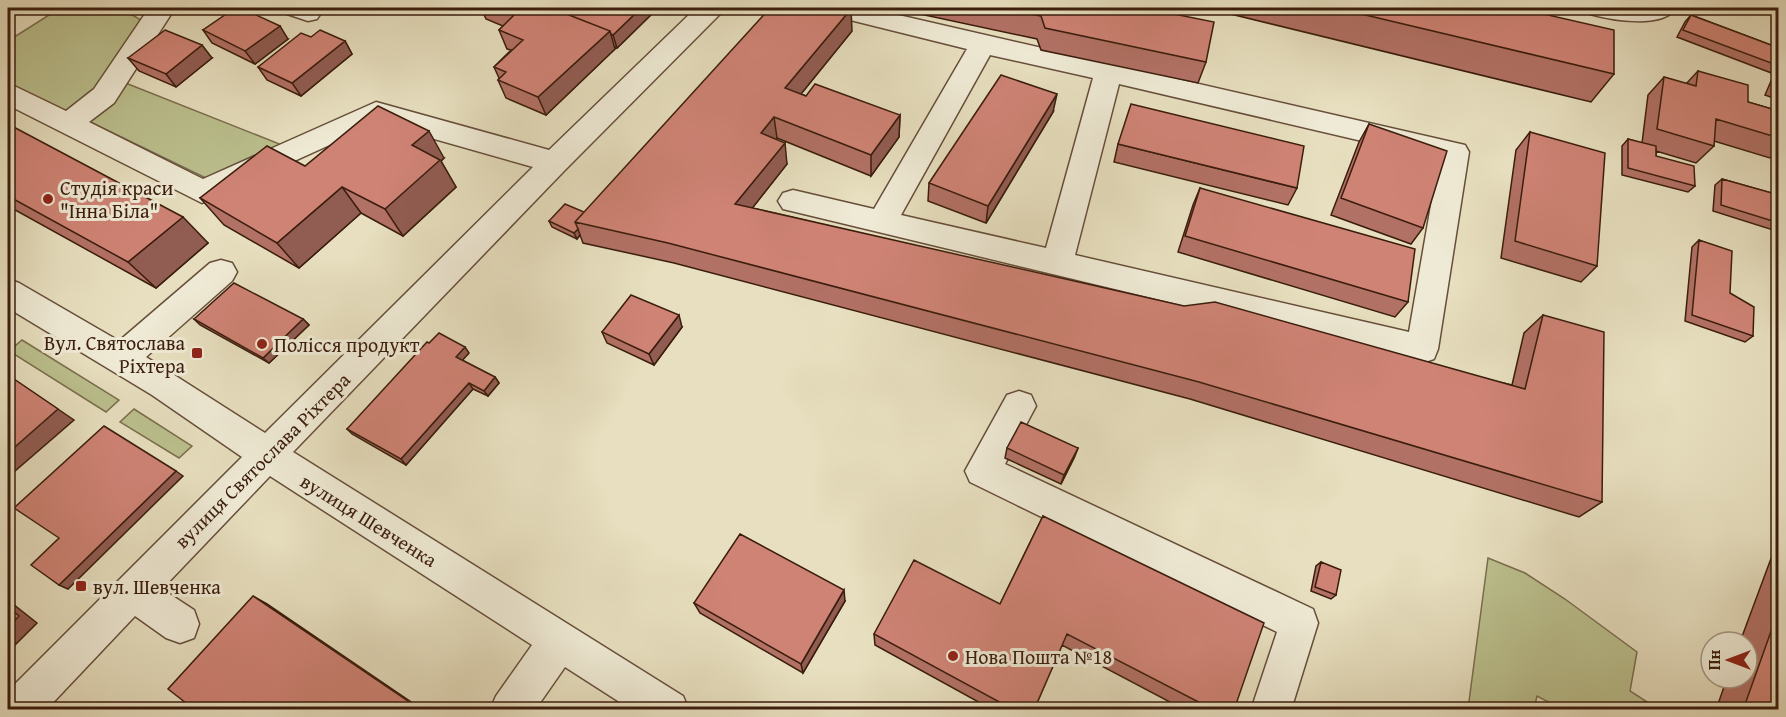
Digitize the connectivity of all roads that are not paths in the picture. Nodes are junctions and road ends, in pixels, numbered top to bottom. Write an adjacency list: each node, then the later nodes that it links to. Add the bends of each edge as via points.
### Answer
1 (162, 8): 9 (street, via 104,96)
2 (711, 8): 10 (street, вулиця Святослава Ріхтера)
3 (835, 8): 6 (street)
4 (1599, 8): 5 (street, via 1651,13)
5 (1663, 8)
6 (983, 44): 7 (street); 12 (street)
7 (1108, 73): 13 (street); 13 (street, via 1455,152 1422,349)
8 (8, 93): 9 (street)
9 (68, 124): 10 (street, via 202,192 376,112)
10 (554, 163): 18 (street, вулиця Святослава Ріхтера)
11 (793, 201): 12 (street)
12 (882, 222): 13 (street)
13 (1057, 263)
14 (221, 272): 16 (street)
15 (8, 292): 16 (street, вулиця Шевченка)
16 (120, 360): 18 (street, вулиця Шевченка)
17 (1019, 406): 25 (street, via 983,471 1311,620)
18 (267, 454): 19 (street, вулиця Святослава Ріхтера); 21 (street, вулиця Шевченка)
19 (133, 592): 20 (street); 22 (street, вулиця Святослава Ріхтера)
20 (180, 624)
21 (560, 640): 23 (street); 24 (street, вулиця Шевченка)
22 (17, 710)
23 (510, 710)
24 (669, 710)
25 (1271, 710)

